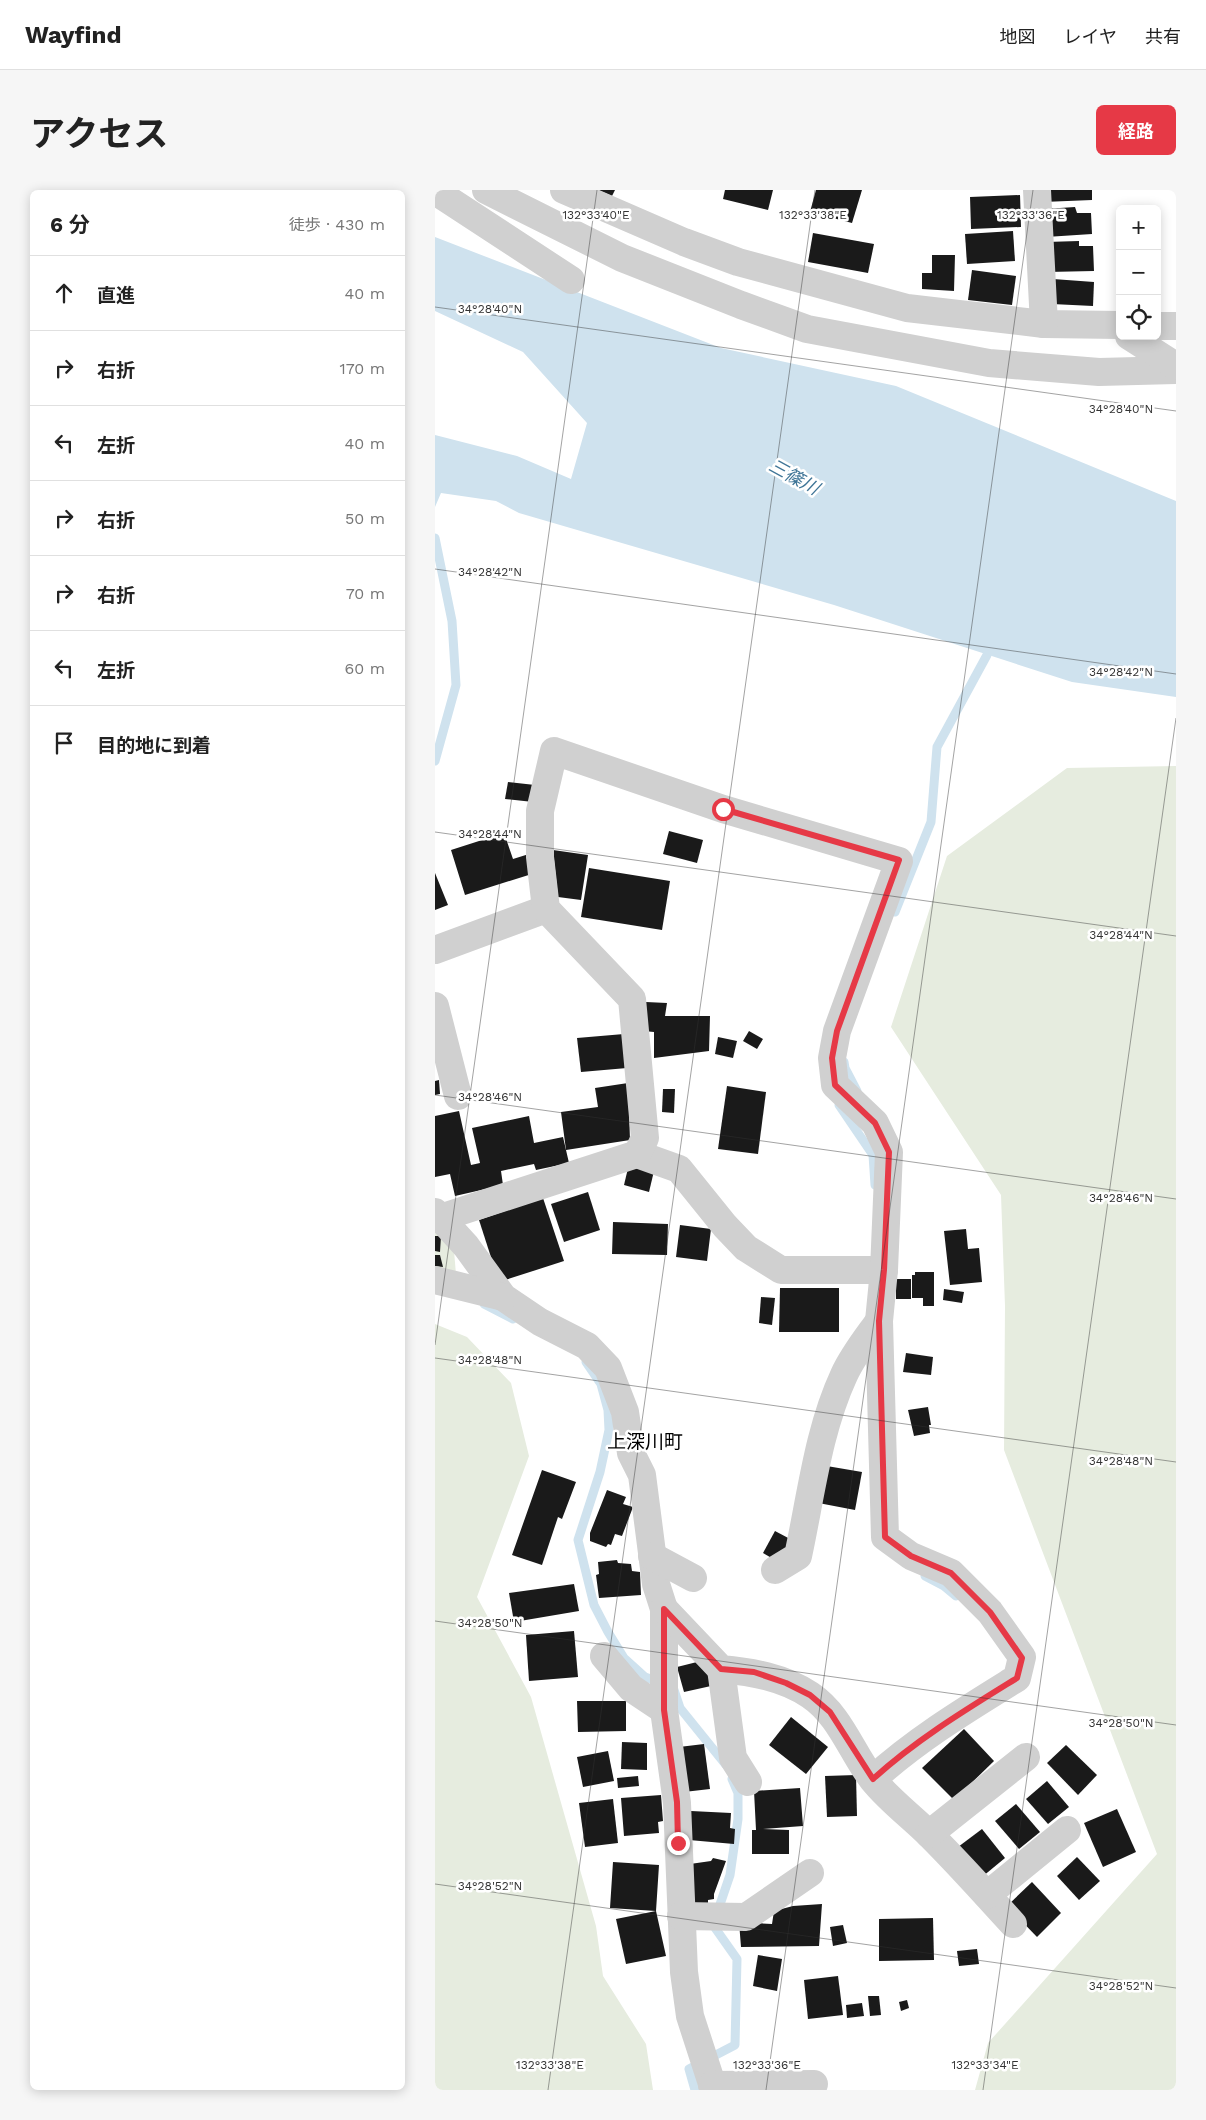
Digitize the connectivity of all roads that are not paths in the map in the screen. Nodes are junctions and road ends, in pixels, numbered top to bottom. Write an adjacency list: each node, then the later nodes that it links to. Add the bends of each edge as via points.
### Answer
1 (487, 190): 12 (street, via 645,268 807,329 989,363 1099,372)
2 (564, 190): 6 (street, via 684,242 795,279 907,308)
3 (1037, 190): 6 (street)
4 (435, 191): 5 (street)
5 (571, 280)
6 (1043, 324): 9 (street)
7 (1161, 326): 8 (street)
8 (1176, 326)
9 (1116, 329)
10 (1137, 340): 11 (street)
11 (1176, 366)
12 (1176, 370)
13 (546, 909): 14 (street); 17 (street, via 632,998 645,1138); 19 (street, via 539,857 540,811 555,751 723,809 899,860 837,1031 832,1058 835,1085 875,1123 889,1152)
14 (435, 950)
15 (435, 1006): 16 (street)
16 (458, 1096)
17 (637, 1154): 18 (street); 19 (street, via 679,1169 746,1248 781,1270)
18 (437, 1215): 21 (street, via 466,1246)
19 (884, 1270): 22 (street)
20 (435, 1280): 21 (street)
21 (503, 1297): 23 (street, via 540,1322 587,1346 609,1368 625,1412 631,1452 642,1475)
22 (879, 1321): 24 (street, via 844,1374 832,1404 798,1556); 31 (street, via 885,1537 911,1556 951,1573 990,1612 1022,1658 1017,1678 925,1736)
23 (652, 1556): 25 (street); 26 (street)
24 (775, 1570)
25 (693, 1578)
26 (664, 1609): 28 (street); 29 (street)
27 (604, 1656): 29 (street, via 631,1688)
28 (721, 1669): 31 (street, via 754,1672 810,1695 830,1712); 32 (street, via 733,1758)
29 (664, 1710): 37 (street, via 677,1802)
30 (1026, 1757): 34 (street)
31 (873, 1779): 34 (street)
32 (748, 1782)
33 (1067, 1830): 36 (street)
34 (929, 1834): 36 (street)
35 (810, 1873): 37 (street, via 746,1917)
36 (987, 1895): 38 (street)
37 (681, 1916): 40 (street, via 690,2016)
38 (1013, 1924)
39 (814, 2084): 40 (street)
40 (713, 2088)

